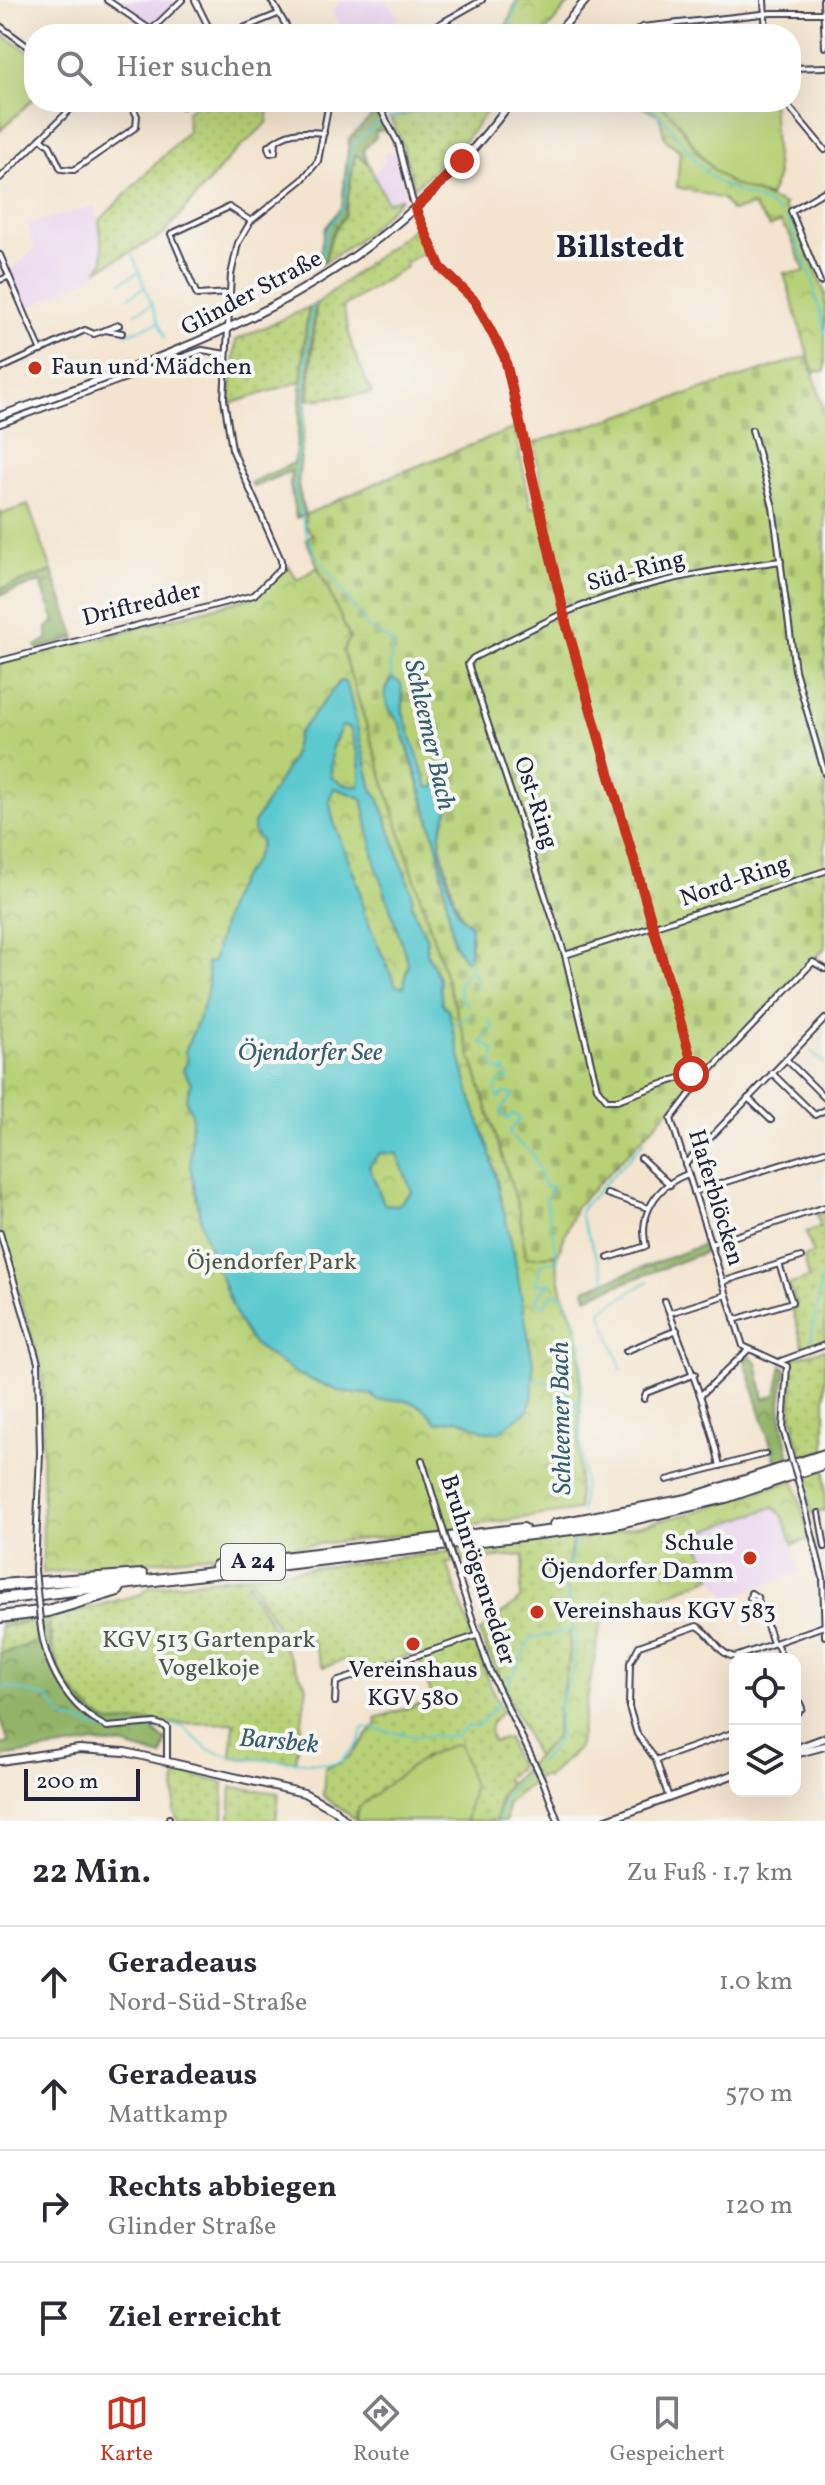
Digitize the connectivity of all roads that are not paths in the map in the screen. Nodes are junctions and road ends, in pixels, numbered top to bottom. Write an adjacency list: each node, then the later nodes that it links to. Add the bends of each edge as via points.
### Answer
1 (107, 0): 12 (street)
2 (182, 0): 13 (street)
3 (195, 0): 14 (street)
4 (271, 0): 10 (street)
5 (482, 0): 17 (street)
6 (586, 0): 18 (main road)
7 (764, 0): 11 (street)
8 (823, 0): 9 (street)
9 (823, 12): 11 (street); 23 (street)
10 (278, 14): 15 (street); 16 (street)
11 (764, 14): 19 (street); 20 (street)
12 (138, 24)
13 (157, 24)
14 (207, 24)
15 (256, 24)
16 (284, 24)
17 (440, 24)
18 (566, 24)
19 (670, 24)
20 (765, 24)
21 (0, 26): 22 (street)
22 (24, 44)
23 (825, 47)
24 (825, 67): 25 (street)
25 (801, 68)
26 (68, 112): 33 (street)
27 (135, 112): 33 (street, via 136,127 74,170 61,169)
28 (327, 112): 32 (street)
29 (382, 112): 38 (street, via 398,143)
30 (503, 112): 38 (main road, Glinder Straße)
31 (793, 112): 35 (street)
32 (324, 133): 34 (street, via 293,132); 39 (street, via 321,156 309,174)
33 (41, 138): 36 (street)
34 (276, 141)
35 (825, 150)
36 (0, 178)
37 (825, 191): 43 (street, via 791,211)
38 (415, 209): 47 (main road, Glinder Straße, via 327,276); 58 (street, via 441,268 475,301 504,354)
39 (251, 221): 44 (street, via 238,243); 44 (street, via 229,207 171,234 197,295)
40 (0, 255): 41 (street)
41 (8, 277): 42 (street); 51 (street)
42 (0, 280)
43 (820, 282)
44 (230, 293): 47 (street)
45 (119, 325): 46 (street)
46 (105, 330): 48 (street); 51 (street, via 85,330)
47 (228, 330): 49 (main road, Glinder Straße); 50 (street)
48 (122, 333)
49 (215, 336): 50 (street); 54 (main road, Glinder Straße)
50 (227, 342): 52 (street)
51 (41, 351): 53 (street)
52 (226, 354): 55 (street, via 202,350); 59 (street, Driftredder, via 224,399 232,449 282,565 254,595)
53 (0, 369)
54 (0, 416)
55 (0, 424)
56 (752, 430): 57 (street)
57 (781, 561): 58 (street, Süd-Ring, via 648,583); 61 (street, via 793,660)
58 (564, 613): 60 (street, Süd-Ring); 64 (street)
59 (0, 661)
60 (468, 664): 65 (street, Ost-Ring)
61 (823, 761): 62 (street)
62 (825, 774)
63 (825, 871): 64 (street, Nord-Ring)
64 (653, 928): 65 (street, Nord-Ring); 65 (street, Ost-Ring, via 693,1071 617,1100 598,1092)
65 (565, 955)
66 (825, 969): 76 (street, Haferblöcken, via 813,962 673,1113)
67 (825, 1019): 68 (street)
68 (786, 1060): 69 (street); 71 (street)
69 (772, 1073): 70 (street); 72 (street, via 815,1115)
70 (748, 1098): 73 (street); 76 (street)
71 (825, 1098)
72 (825, 1110)
73 (771, 1120)
74 (825, 1151): 79 (street)
75 (641, 1158): 78 (street)
76 (685, 1164): 77 (street, Haferblöcken)
77 (688, 1174): 78 (street); 79 (street, Haferblöcken)
78 (670, 1185): 82 (street)
79 (694, 1192): 84 (street, Haferblöcken)
80 (607, 1194): 82 (street)
81 (825, 1207): 84 (street)
82 (648, 1208): 86 (street, via 642,1230 646,1246)
83 (0, 1233): 128 (street, bridge, via 38,1363 35,1570 49,1665 66,1690 107,1727 167,1727)
84 (711, 1244): 88 (street, Haferblöcken)
85 (801, 1257): 87 (street)
86 (608, 1258)
87 (779, 1264): 88 (street); 92 (street, via 792,1302)
88 (722, 1282): 89 (street, Haferblöcken)
89 (726, 1295): 91 (street); 92 (street, Haferblöcken)
90 (665, 1301): 91 (street)
91 (670, 1313): 93 (street)
92 (734, 1320): 95 (street, Haferblöcken)
93 (677, 1330): 96 (street); 98 (street)
94 (825, 1345): 97 (street)
95 (748, 1350): 97 (street); 99 (street)
96 (626, 1351)
97 (781, 1361): 113 (street, bridge, via 787,1368 783,1419 823,1578)
98 (695, 1374): 99 (street); 100 (street, via 646,1393)
99 (702, 1394): 105 (street)
100 (644, 1399)
101 (765, 1454): 105 (street)
102 (825, 1455): 110 (highway, A 24, via 723,1490 598,1519 142,1575)
103 (422, 1460): 116 (street, Bruhnrögenredder, bridge)
104 (825, 1463): 109 (highway, A 24, via 726,1497 612,1524)
105 (720, 1466): 106 (street)
106 (667, 1480)
107 (819, 1513): 108 (street)
108 (825, 1547)
109 (168, 1579): 111 (highway, A 24); 114 (highway, A 24, via 48,1611)
110 (0, 1583)
111 (0, 1599)
112 (759, 1604): 118 (street)
113 (825, 1616): 115 (street)
114 (0, 1617)
115 (824, 1626): 117 (street); 118 (street)
116 (476, 1636): 120 (street, via 336,1682); 132 (street, Bruhnrögenredder)
117 (825, 1636)
118 (775, 1643): 119 (street); 126 (street, via 728,1656 706,1631 689,1626 639,1646 630,1663 629,1707 637,1734)
119 (780, 1653)
120 (335, 1702)
121 (729, 1734): 126 (street)
122 (825, 1738): 124 (main road)
123 (825, 1746): 125 (main road)
124 (801, 1749)
125 (801, 1751)
126 (656, 1760): 130 (street)
127 (0, 1761): 128 (main road, via 89,1748)
128 (167, 1762): 131 (main road, via 299,1792)
129 (729, 1776): 130 (main road)
130 (669, 1798): 133 (main road)
131 (346, 1821)
132 (558, 1821)
133 (604, 1821)

